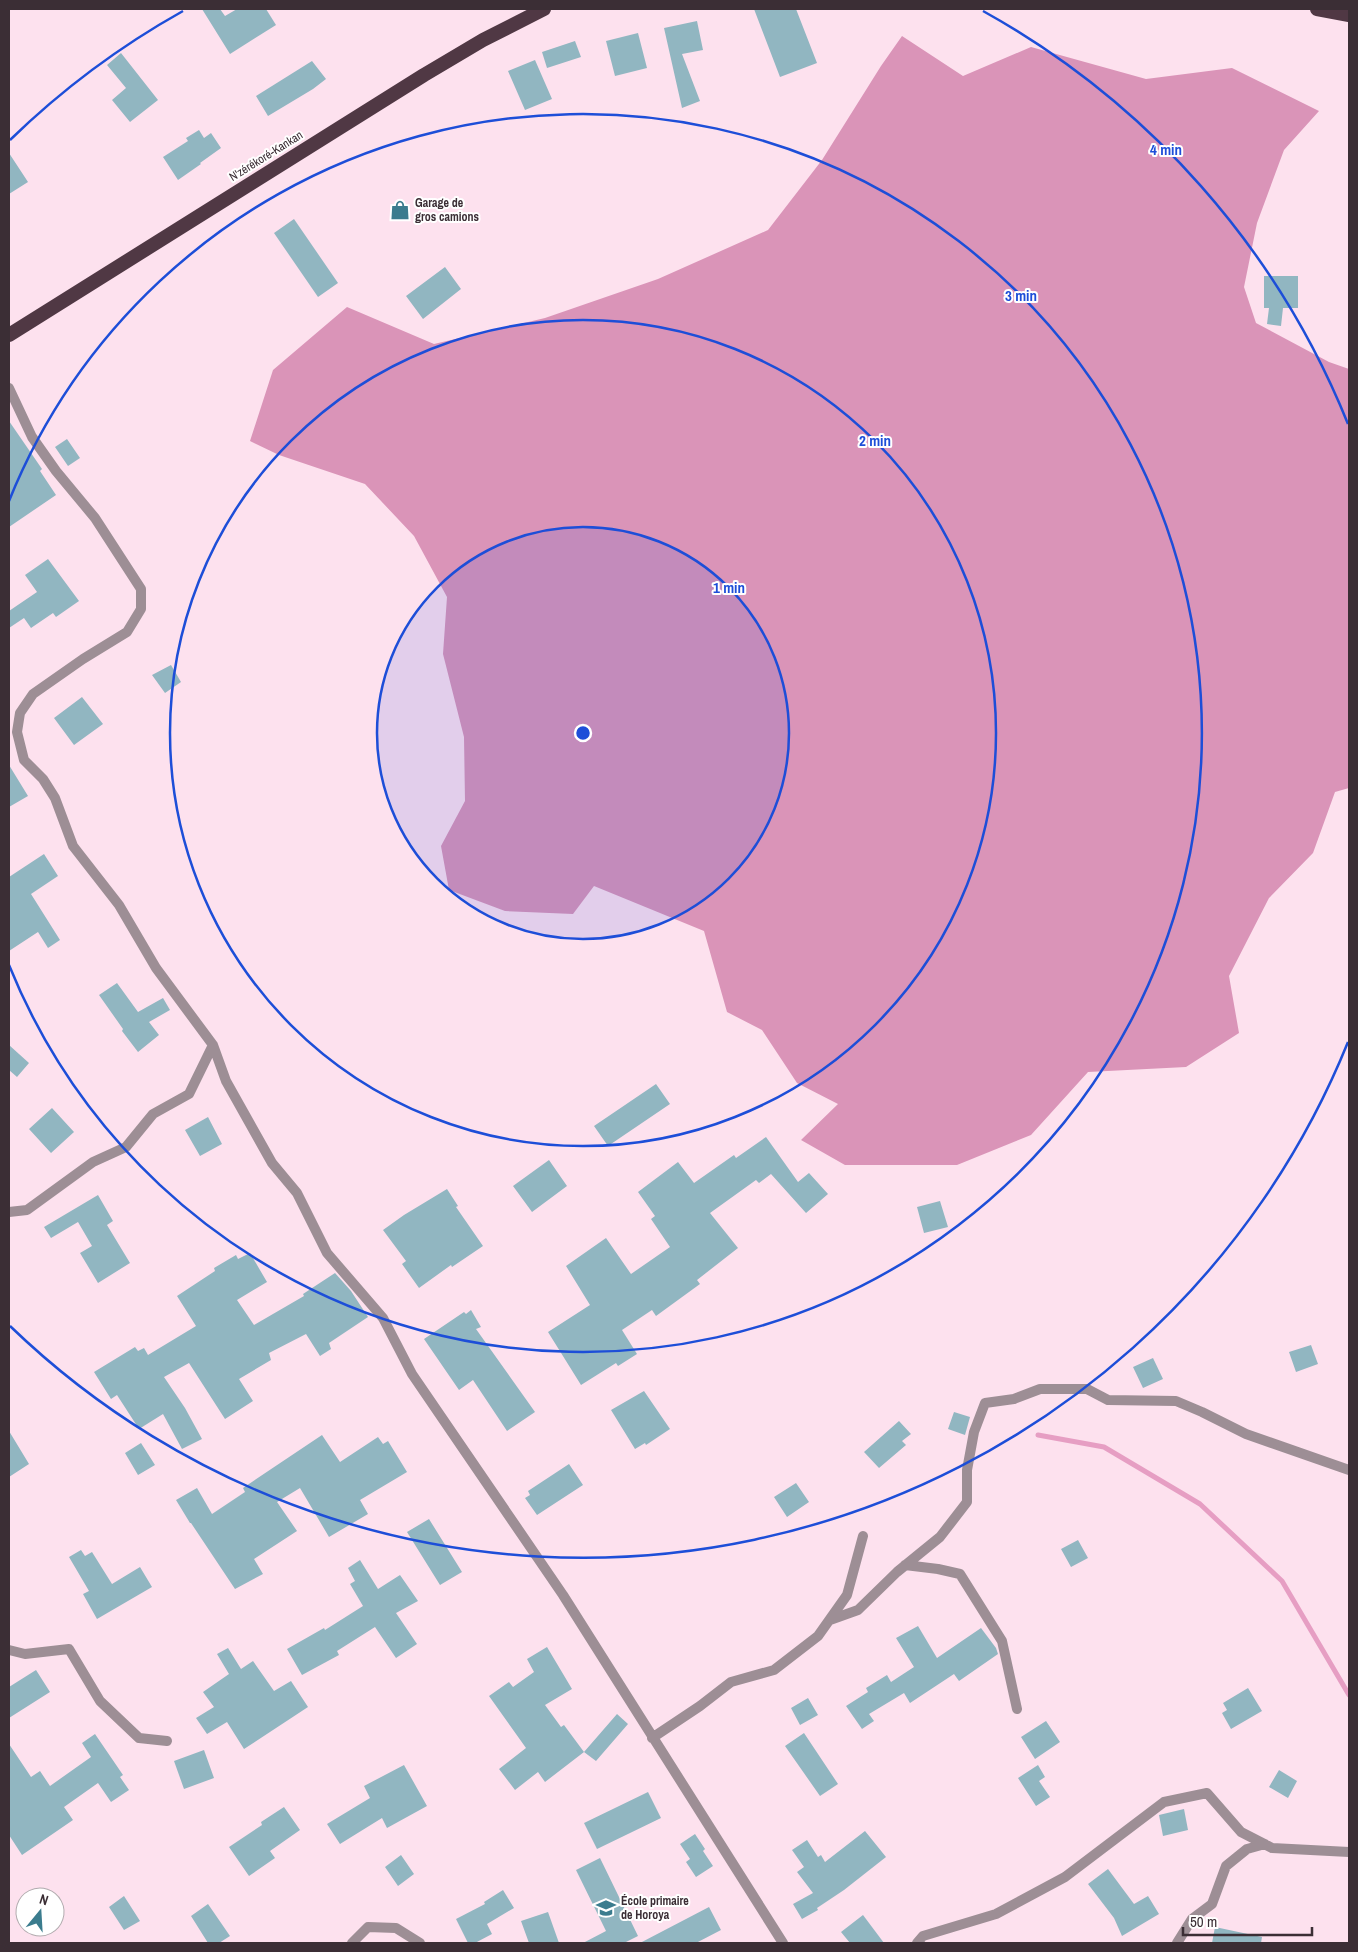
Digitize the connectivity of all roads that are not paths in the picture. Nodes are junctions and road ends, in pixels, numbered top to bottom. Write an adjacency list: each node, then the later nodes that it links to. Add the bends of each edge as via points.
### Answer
1 (544, 9): 4 (highway, N'zérékoré-Kankan, via 424,75)
2 (1317, 9): 3 (highway)
3 (1349, 15)
4 (9, 336)
5 (9, 388): 6 (street, via 32,437 95,518 141,589 140,609 127,632 33,694 20,713 17,732 24,760 43,779 55,798 73,846 119,905 156,968)
6 (214, 1045): 7 (street, via 190,1094 153,1114 126,1146 93,1162 27,1210); 14 (street, via 226,1081 272,1162 297,1193 327,1253 383,1318 412,1374 563,1595)
7 (9, 1212)
8 (1349, 1470): 10 (street, via 1246,1434 1176,1401 1108,1400 1087,1390 1040,1389 1014,1400 985,1403 974,1432 967,1470 967,1502 940,1537)
9 (863, 1536): 11 (street, via 847,1595)
10 (905, 1565): 11 (street, via 858,1610); 13 (street, via 960,1574 1002,1641)
11 (830, 1620): 14 (street, via 818,1636 774,1670 731,1682)
12 (9, 1650): 15 (street, via 25,1654 69,1649 100,1701 139,1738)
13 (1017, 1708)
14 (652, 1738): 20 (street)
15 (167, 1741)
16 (1265, 1844): 17 (street, via 1272,1848); 21 (street, via 1241,1832 1207,1793 1164,1802 1065,1877 996,1914 923,1936); 22 (street, via 1247,1849 1226,1866 1212,1904 1192,1919)
17 (1349, 1852)
18 (352, 1943): 19 (street, via 368,1927 396,1928)
19 (420, 1943)
20 (783, 1943)
21 (917, 1943)
22 (1177, 1943)

